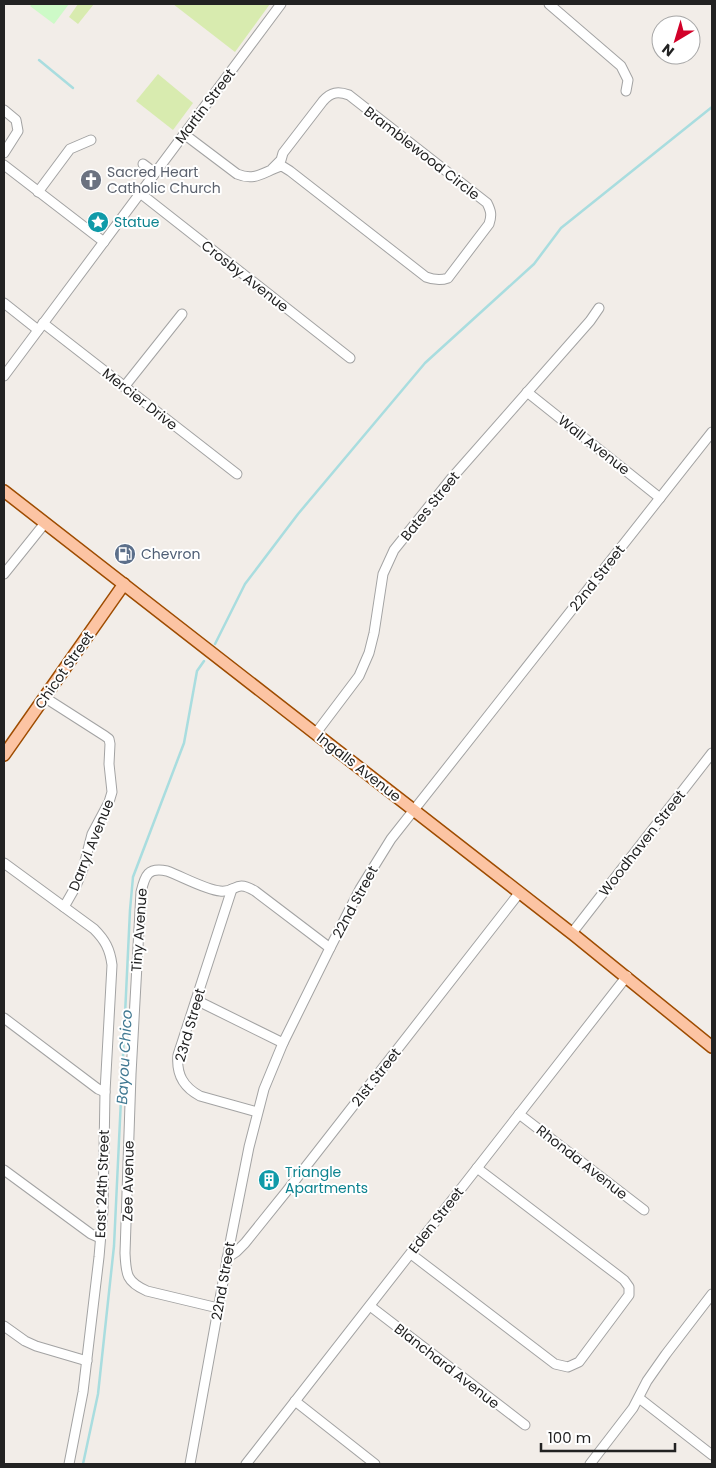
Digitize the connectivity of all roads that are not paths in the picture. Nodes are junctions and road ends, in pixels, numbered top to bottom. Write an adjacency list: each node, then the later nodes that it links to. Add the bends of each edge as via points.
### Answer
1 (281, 4): 5 (street, Martin Street)
2 (549, 4): 3 (street, via 621,66 628,80)
3 (626, 91)
4 (4, 110): 7 (street, via 16,120 18,131)
5 (184, 134): 8 (street, Bramblewood Circle, via 245,178 256,177); 11 (street, Martin Street)
6 (92, 140): 12 (street, via 70,149)
7 (4, 153)
8 (282, 163): 8 (street, Bramblewood Circle, via 426,277 434,280 448,278 492,216 486,203 342,92 335,92 323,100 284,153)
9 (143, 164): 11 (street)
10 (4, 165): 12 (street)
11 (155, 173): 13 (street, Martin Street)
12 (38, 192): 14 (street)
13 (140, 193): 14 (street, Martin Street); 19 (street, Crosby Avenue)
14 (104, 242): 18 (street, Martin Street)
15 (4, 303): 18 (street, Mercier Drive)
16 (599, 308): 22 (street, Bates Street)
17 (182, 314): 21 (street)
18 (41, 327): 20 (street, Martin Street); 21 (street, Mercier Drive)
19 (350, 358)
20 (4, 376)
21 (124, 387): 24 (street, Mercier Drive)
22 (527, 392): 26 (street, Wall Avenue); 31 (street, Bates Street, via 394,550 383,574 370,653 359,676)
23 (712, 432): 26 (street, 22nd Street)
24 (237, 474)
25 (4, 491): 27 (main road, Ingalls Avenue)
26 (660, 498): 34 (street, 22nd Street)
27 (45, 523): 28 (street); 29 (main road, Ingalls Avenue)
28 (4, 574)
29 (124, 584): 30 (main road, Chicot Street); 31 (main road, Ingalls Avenue)
30 (44, 697): 33 (main road, Chicot Street); 38 (street, Darryl Avenue, via 109,738 110,744 110,802 92,834 83,869)
31 (316, 733): 34 (main road, Ingalls Avenue)
32 (712, 752): 39 (street, Woodhaven Street)
33 (4, 755)
34 (413, 809): 37 (main road, Ingalls Avenue); 40 (street, 22nd Street, via 371,869)
35 (4, 864): 38 (street, East 24th Street)
36 (232, 889): 40 (street, Tiny Avenue, via 241,885 254,891); 42 (street, Tiny Avenue, via 214,890 158,869 146,875 141,892); 43 (street, 23rd Street)
37 (520, 892): 39 (main road, Ingalls Avenue); 55 (street, 21st Street, via 245,1243)
38 (64, 907): 47 (street, East 24th Street, via 103,937 111,955)
39 (572, 932): 41 (main road, Ingalls Avenue)
40 (330, 948): 45 (street, 22nd Street)
41 (627, 976): 46 (main road, Ingalls Avenue); 49 (street, Eden Street)
42 (135, 987): 58 (street, Zee Avenue, via 124,1253 126,1269 131,1281 147,1291)
43 (196, 1000): 45 (street); 48 (street, 23rd Street, via 178,1055 178,1072 184,1083 200,1096)
44 (4, 1018): 47 (street)
45 (282, 1043): 48 (street, 22nd Street)
46 (712, 1047)
47 (105, 1092): 53 (street, East 24th Street)
48 (257, 1112): 55 (street, 22nd Street)
49 (519, 1114): 50 (street, Eden Street); 52 (street, Rhonda Avenue)
50 (477, 1168): 54 (street, Eden Street); 54 (street, via 629,1287 629,1295 579,1362 568,1368 555,1364)
51 (4, 1170): 53 (street)
52 (644, 1210)
53 (100, 1238): 60 (street, East 24th Street)
54 (411, 1254): 57 (street, Eden Street)
55 (227, 1258): 58 (street, 22nd Street)
56 (712, 1294): 61 (street, via 666,1354)
57 (370, 1306): 62 (street, Eden Street); 63 (street, Blanchard Avenue)
58 (218, 1308): 66 (street, 22nd Street)
59 (4, 1326): 60 (street, via 36,1346)
60 (87, 1361): 65 (street, East 24th Street)
61 (639, 1398): 64 (street); 69 (street)
62 (295, 1401): 67 (street, Eden Street); 68 (street)
63 (525, 1425)
64 (712, 1455)
65 (69, 1464)
66 (190, 1464)
67 (246, 1464)
68 (375, 1464)
69 (590, 1464)

